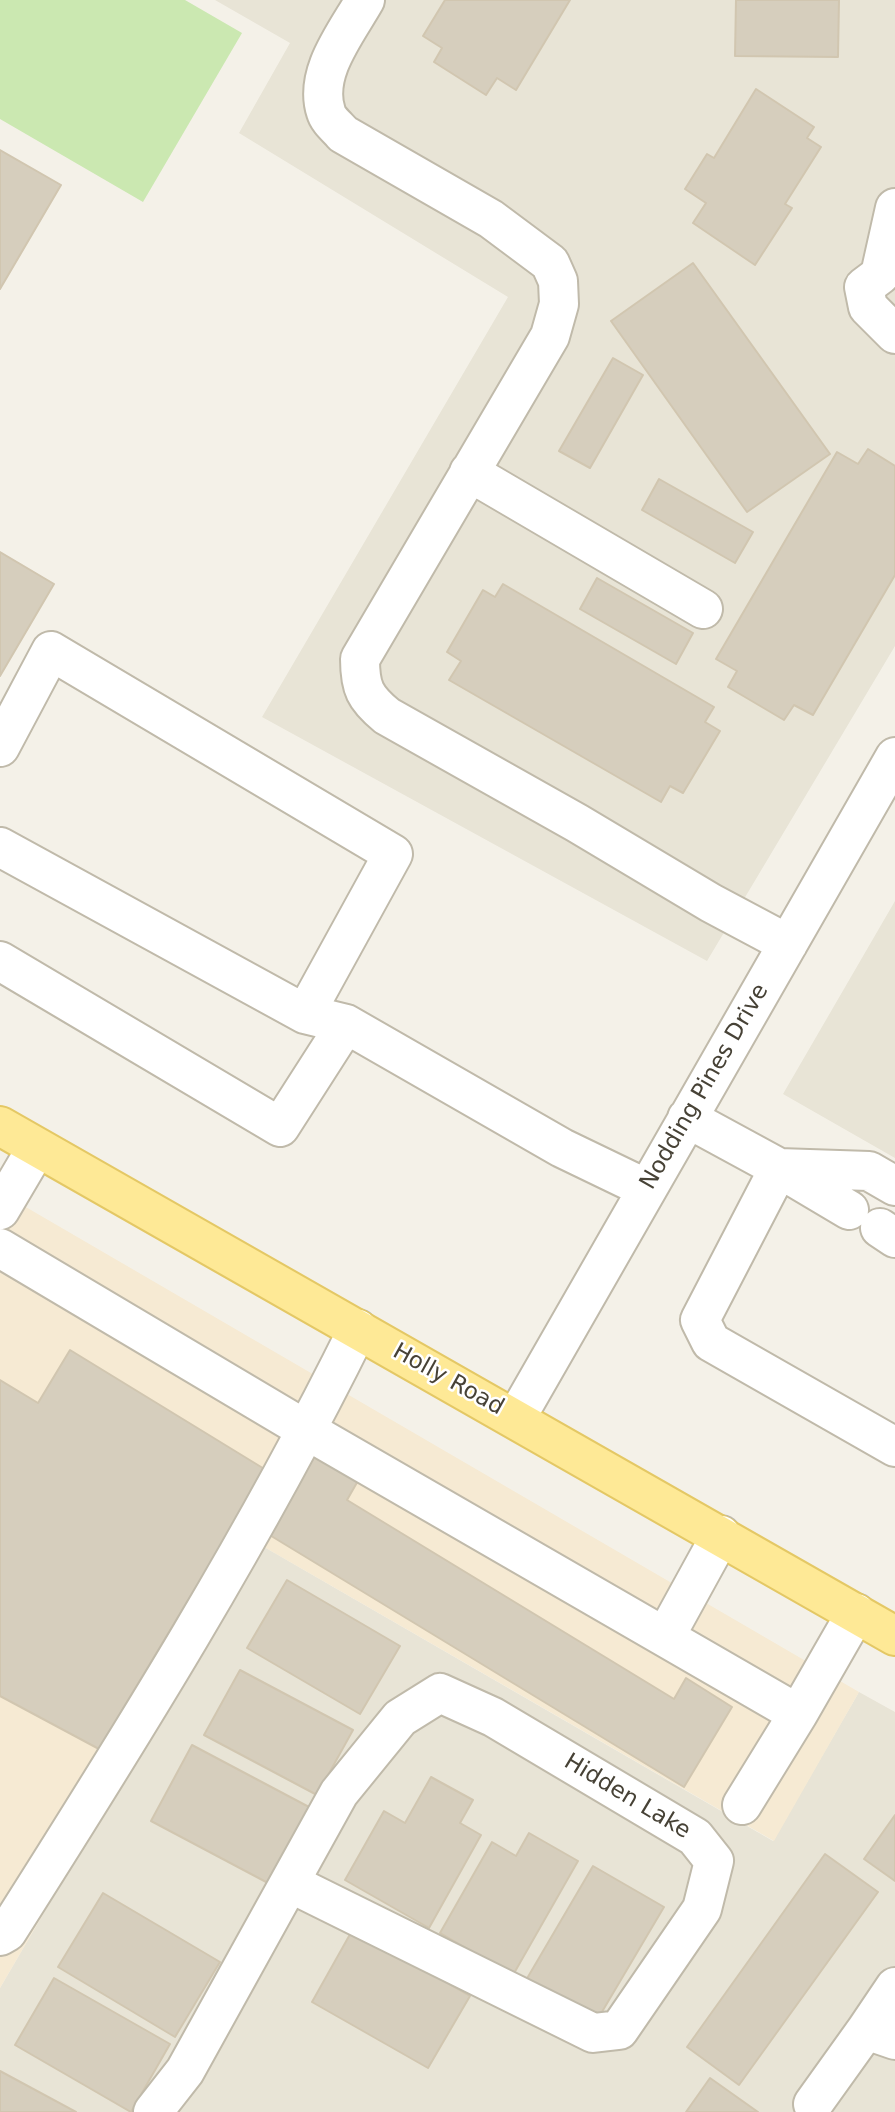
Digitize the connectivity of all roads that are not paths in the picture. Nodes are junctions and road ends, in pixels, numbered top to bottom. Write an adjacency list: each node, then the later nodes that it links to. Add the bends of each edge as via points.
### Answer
1 (365, 0): 5 (street, via 328,65 323,86 326,114 343,134 491,219 550,263 558,281 559,304 550,336)
2 (895, 208): 3 (street)
3 (887, 276): 4 (street, via 864,287 868,307)
4 (895, 334)
5 (469, 472): 6 (street); 10 (street, via 360,659 360,682 370,702 387,716)
6 (703, 609)
7 (0, 747): 12 (street, via 51,651 393,854)
8 (895, 757): 10 (street, Nodding Pines Drive)
9 (0, 846): 12 (street)
10 (788, 944): 14 (street, Nodding Pines Drive)
11 (0, 961): 13 (street, via 280,1127)
12 (305, 1014): 13 (street)
13 (346, 1024): 19 (street, via 562,1148)
14 (687, 1118): 17 (street); 19 (street, Nodding Pines Drive)
15 (0, 1126): 16 (main road, Holly Road)
16 (36, 1149): 20 (street); 23 (main road, Holly Road)
17 (779, 1168): 18 (street, via 869,1171); 21 (street); 26 (street, via 700,1320 711,1342)
18 (895, 1186)
19 (647, 1189): 24 (street, Nodding Pines Drive)
20 (0, 1210)
21 (875, 1225)
22 (0, 1248): 25 (street)
23 (358, 1329): 24 (main road, Holly Road); 25 (street)
24 (516, 1418): 27 (main road, Holly Road)
25 (308, 1431): 30 (street); 34 (street, via 152,1703 8,1932)
26 (895, 1447)
27 (721, 1535): 28 (main road, Holly Road); 30 (street)
28 (856, 1614): 29 (main road, Holly Road); 31 (street)
29 (895, 1636)
30 (665, 1637): 31 (street)
31 (798, 1714): 32 (street)
32 (742, 1804)
33 (290, 1883): 33 (street, Hidden Lake, via 339,1793 400,1718 440,1693 494,1717 695,1837 714,1861 702,1909 619,2030 593,2034); 38 (street, Hidden Lake, via 185,2071)
34 (0, 1936)
35 (895, 1987): 36 (street)
36 (880, 2035): 37 (street)
37 (813, 2104)
38 (153, 2112)

